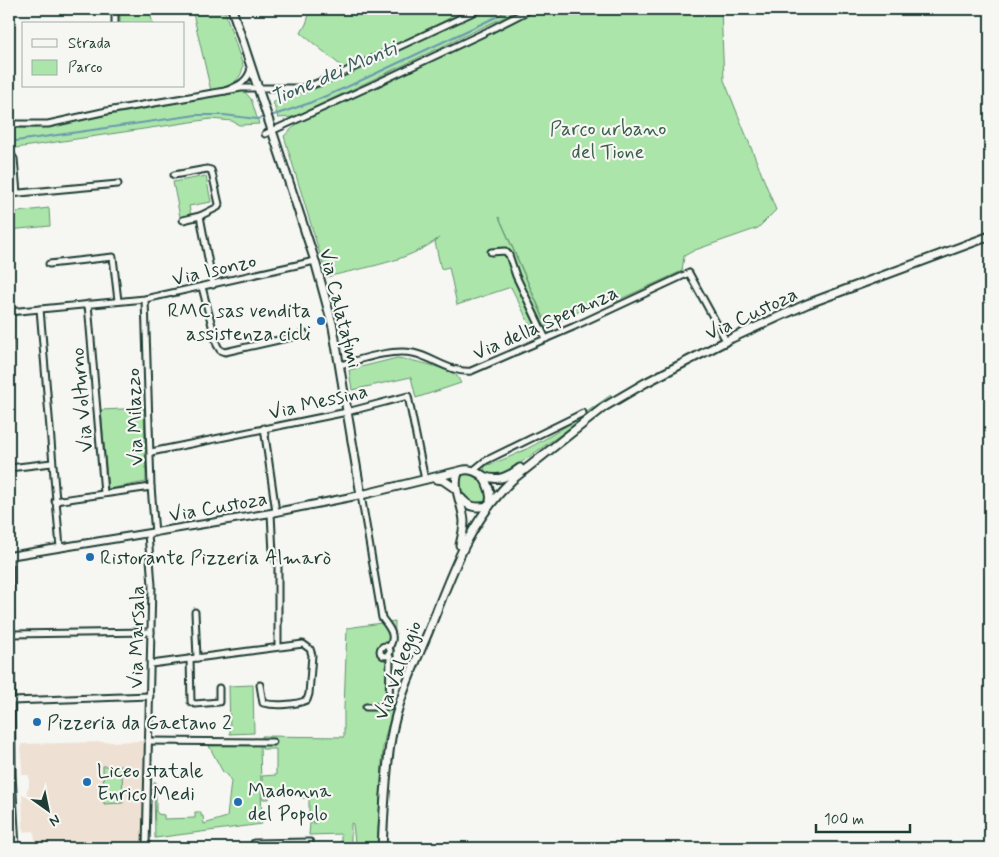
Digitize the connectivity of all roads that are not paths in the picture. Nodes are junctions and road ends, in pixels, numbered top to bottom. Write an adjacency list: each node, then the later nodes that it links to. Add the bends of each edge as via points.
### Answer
1 (115, 9): 5 (street)
2 (232, 9): 6 (main road, Via Calatafimi)
3 (480, 9): 7 (street, via 322,82 304,88)
4 (531, 9): 10 (street)
5 (115, 22)
6 (251, 68): 7 (main road, Via Calatafimi); 8 (street, via 243,82)
7 (258, 89): 8 (street); 10 (main road, Via Calatafimi)
8 (225, 91): 9 (street, via 48,124)
9 (9, 124)
10 (269, 133): 20 (main road, Via Calatafimi)
11 (9, 155): 14 (street, via 14,159)
12 (174, 175): 16 (street, via 211,170 218,204)
13 (118, 184): 14 (street)
14 (17, 193): 15 (street)
15 (9, 194)
16 (200, 216): 17 (street); 22 (street)
17 (182, 220)
18 (990, 236): 37 (main road, Via Custoza, via 807,304 732,338 627,392)
19 (491, 252): 31 (street, via 505,251 509,255)
20 (315, 261): 22 (street, Via Isonzo); 32 (main road, Via Calatafimi)
21 (48, 264): 25 (street, via 113,258)
22 (213, 285): 23 (street, Via Isonzo)
23 (202, 287): 24 (street, Via Isonzo); 29 (street, via 220,350 225,352)
24 (145, 299): 25 (street, Via Isonzo); 36 (street, Via Milazzo)
25 (118, 301): 26 (street, Via Isonzo)
26 (88, 304): 27 (street, Via Isonzo); 46 (street, Via Volturno)
27 (40, 309): 28 (street, Via Isonzo); 38 (street)
28 (9, 312)
29 (305, 334)
30 (724, 337): 31 (street, Via della Speranza, via 689,273)
31 (546, 339): 32 (street, Via della Speranza, via 471,371 456,371 414,353 396,351)
32 (340, 365): 33 (main road, Via Calatafimi)
33 (346, 412): 35 (street, Via Messina); 43 (street, Via Messina, via 408,396); 47 (main road, Via Calatafimi)
34 (583, 413): 40 (street, Via Custoza, via 484,461)
35 (264, 428): 36 (street, Via Messina); 50 (street)
36 (151, 452): 44 (street, Via Milazzo)
37 (544, 454): 42 (main road, Via Custoza, via 503,479); 49 (main road, Via Custoza, via 512,480)
38 (52, 463): 39 (street); 48 (street)
39 (9, 468)
40 (474, 470): 41 (main road, Via Custoza); 42 (main road, Via Custoza)
41 (458, 473): 43 (main road, Via Custoza); 45 (main road)
42 (482, 475): 49 (main road, via 490,491)
43 (428, 479): 45 (main road, via 443,480); 47 (main road, Via Custoza)
44 (151, 487): 46 (street); 51 (street, Via Milazzo)
45 (458, 492): 49 (main road, via 464,502 477,508); 54 (main road, via 464,522)
46 (104, 493): 48 (street)
47 (361, 495): 50 (street, Via Custoza); 58 (street, via 382,618 391,630 392,643)
48 (56, 501): 52 (street)
49 (489, 506): 54 (main road, Via Custoza, via 471,531)
50 (274, 513): 51 (street, Via Custoza); 59 (street)
51 (151, 534): 52 (street, Via Custoza); 56 (street, Via Marsala)
52 (60, 548): 53 (street, Via Custoza)
53 (9, 556): 57 (street)
54 (454, 566): 75 (main road, Via Valeggio, via 398,708 388,759)
55 (195, 612): 61 (street)
56 (151, 632): 57 (street); 63 (street, Via Marsala)
57 (11, 634): 67 (street)
58 (389, 647): 60 (street, via 391,652); 60 (street, via 384,646 380,652 383,656)
59 (278, 648): 61 (street); 64 (street, via 303,644 310,649 307,700 263,703)
60 (388, 655): 68 (street, via 390,707)
61 (197, 658): 62 (street)
62 (190, 659): 63 (street); 65 (street, via 190,699 193,704 218,702)
63 (151, 664): 66 (street, Via Marsala)
64 (260, 685)
65 (219, 688)
66 (150, 696): 67 (street); 69 (street, Via Marsala)
67 (12, 701): 71 (street)
68 (366, 707)
69 (148, 741): 70 (street); 72 (street, Via Marsala)
70 (273, 742)
71 (16, 848)
72 (146, 848)
73 (254, 848): 74 (street, via 254,843 310,842)
74 (310, 848)
75 (382, 848)

